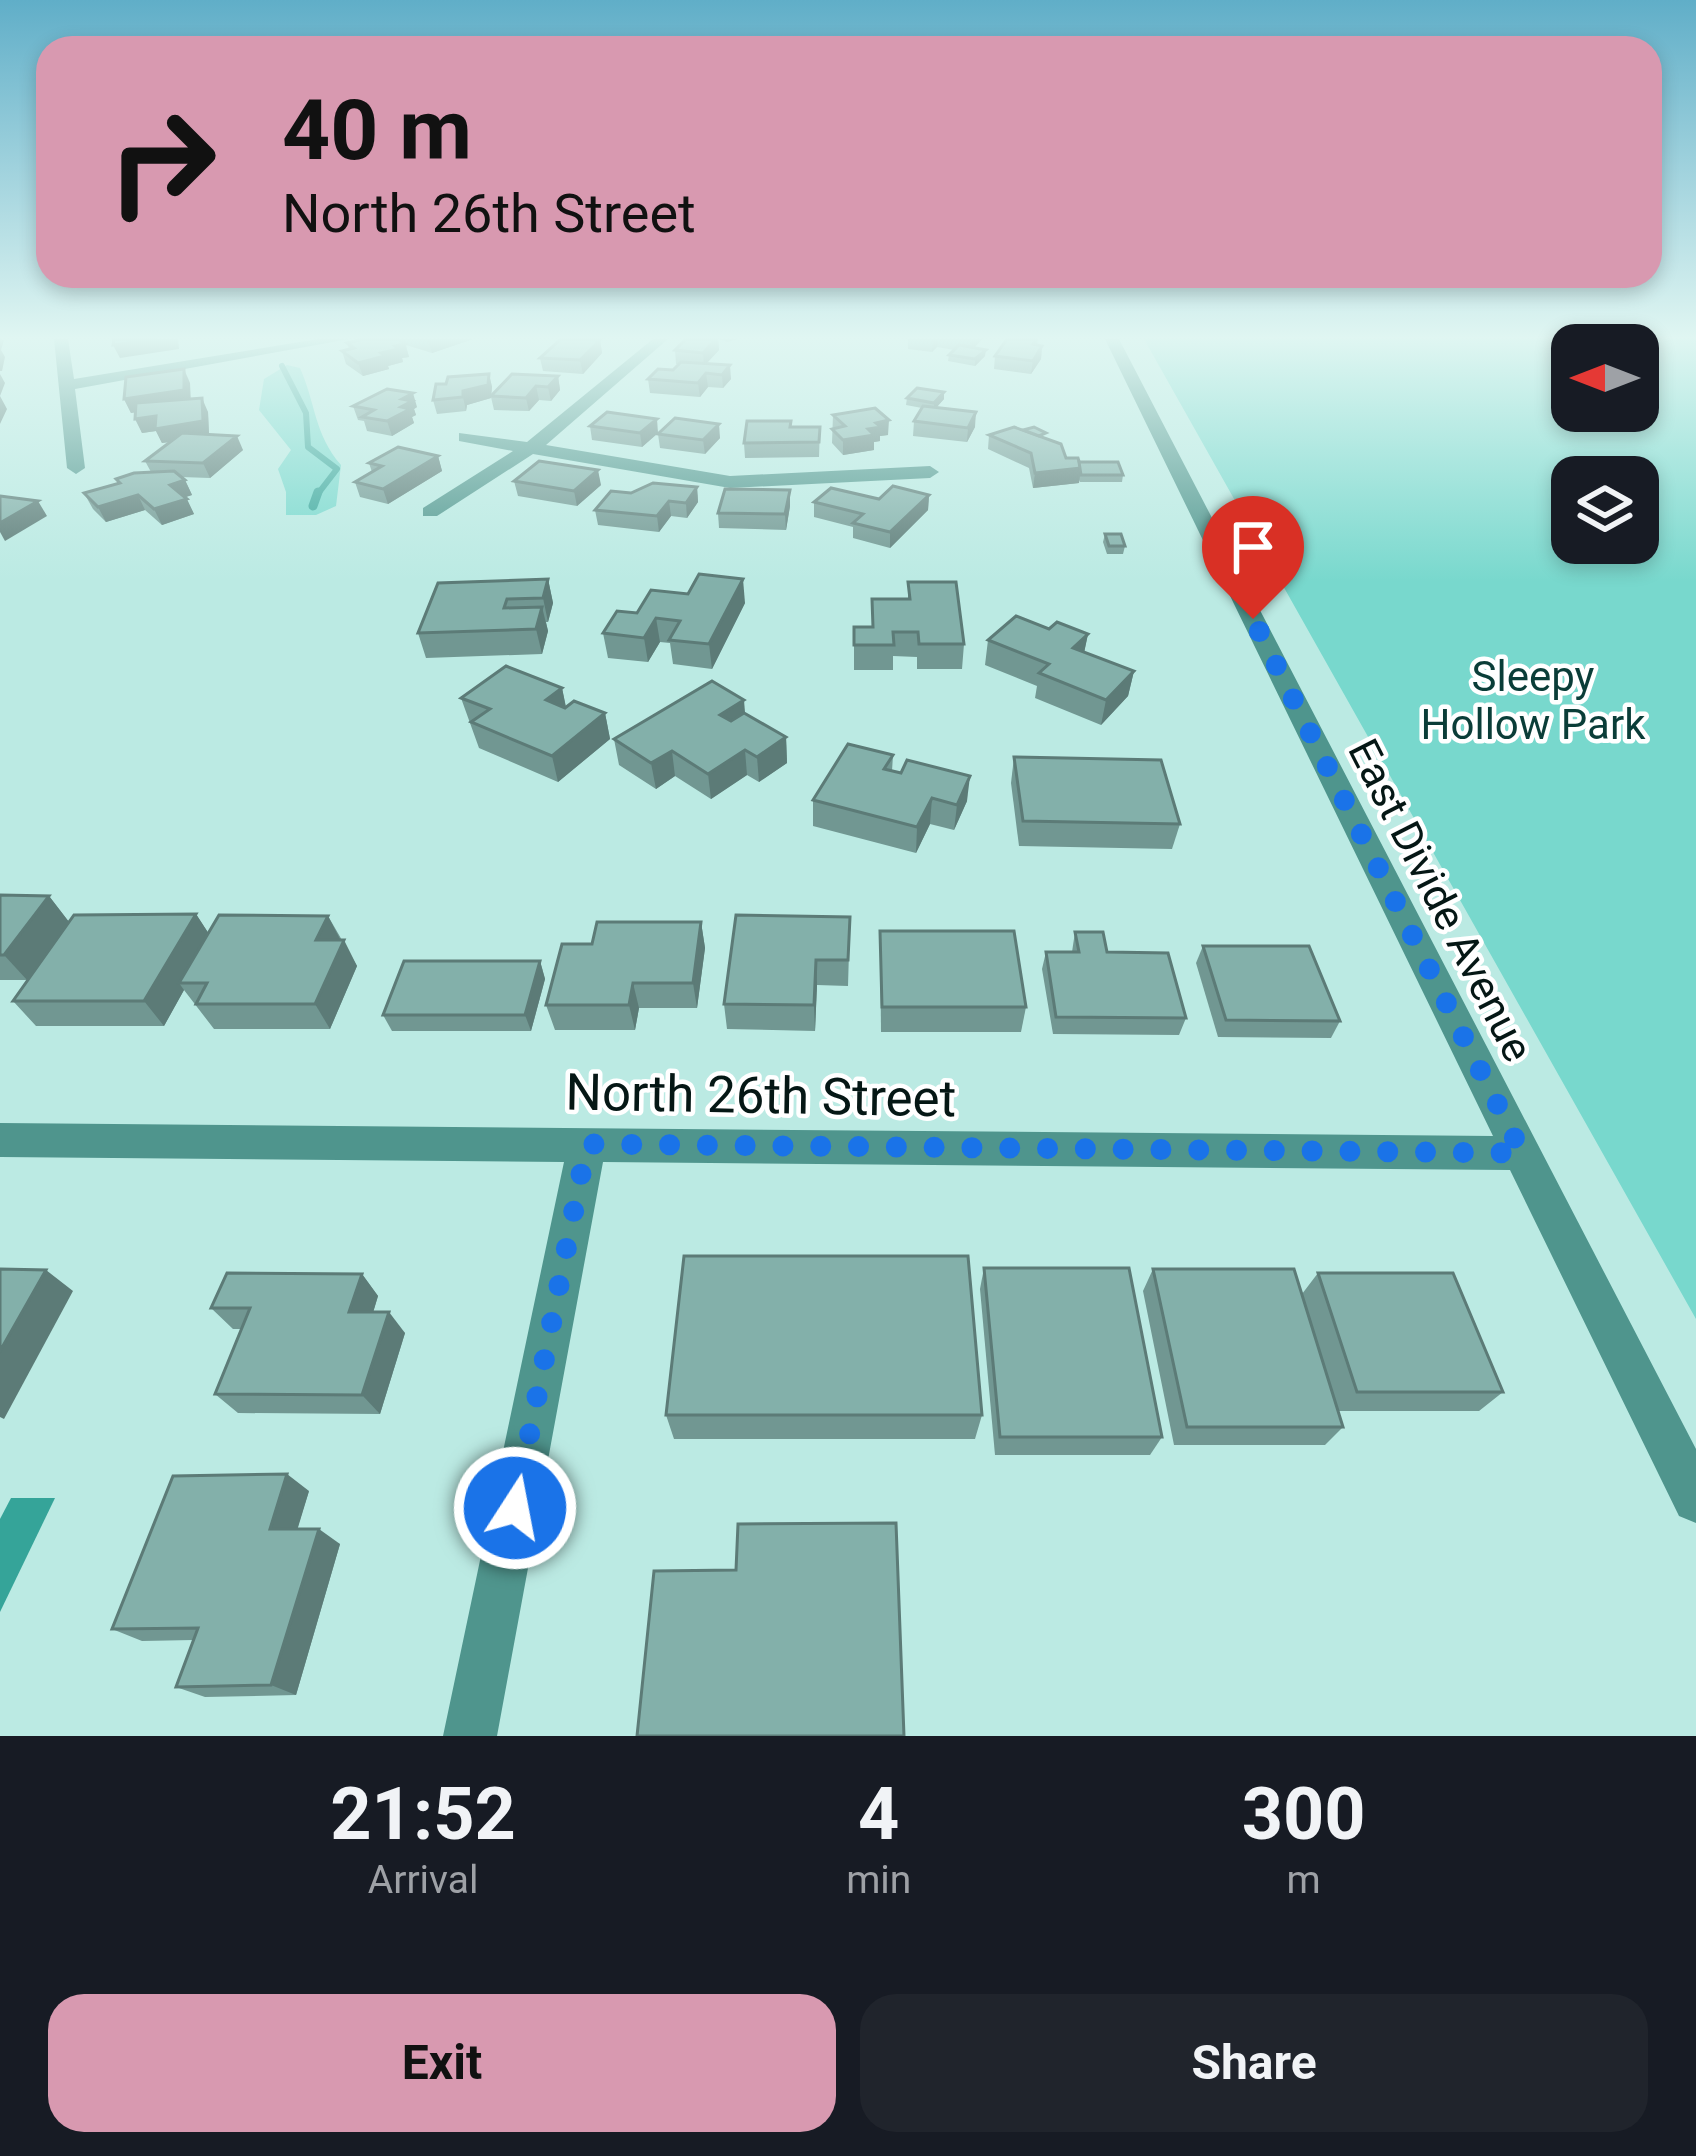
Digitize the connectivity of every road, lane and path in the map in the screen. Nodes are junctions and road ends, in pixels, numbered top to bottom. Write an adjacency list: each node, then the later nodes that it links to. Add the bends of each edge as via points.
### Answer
1 (71, 420): 6 (street)
2 (565, 420): 5 (street)
3 (1153, 420): 11 (street, East Divide Avenue)
4 (465, 437): 5 (street)
5 (531, 449): 7 (street, via 730,482); 8 (street)
6 (76, 468)
7 (930, 472)
8 (430, 512)
9 (0, 1139): 10 (street, North 26th Street)
10 (587, 1144): 11 (street, North 26th Street); 13 (street)
11 (1522, 1153): 12 (street, East Divide Avenue)
12 (1696, 1498)
13 (470, 1736)

